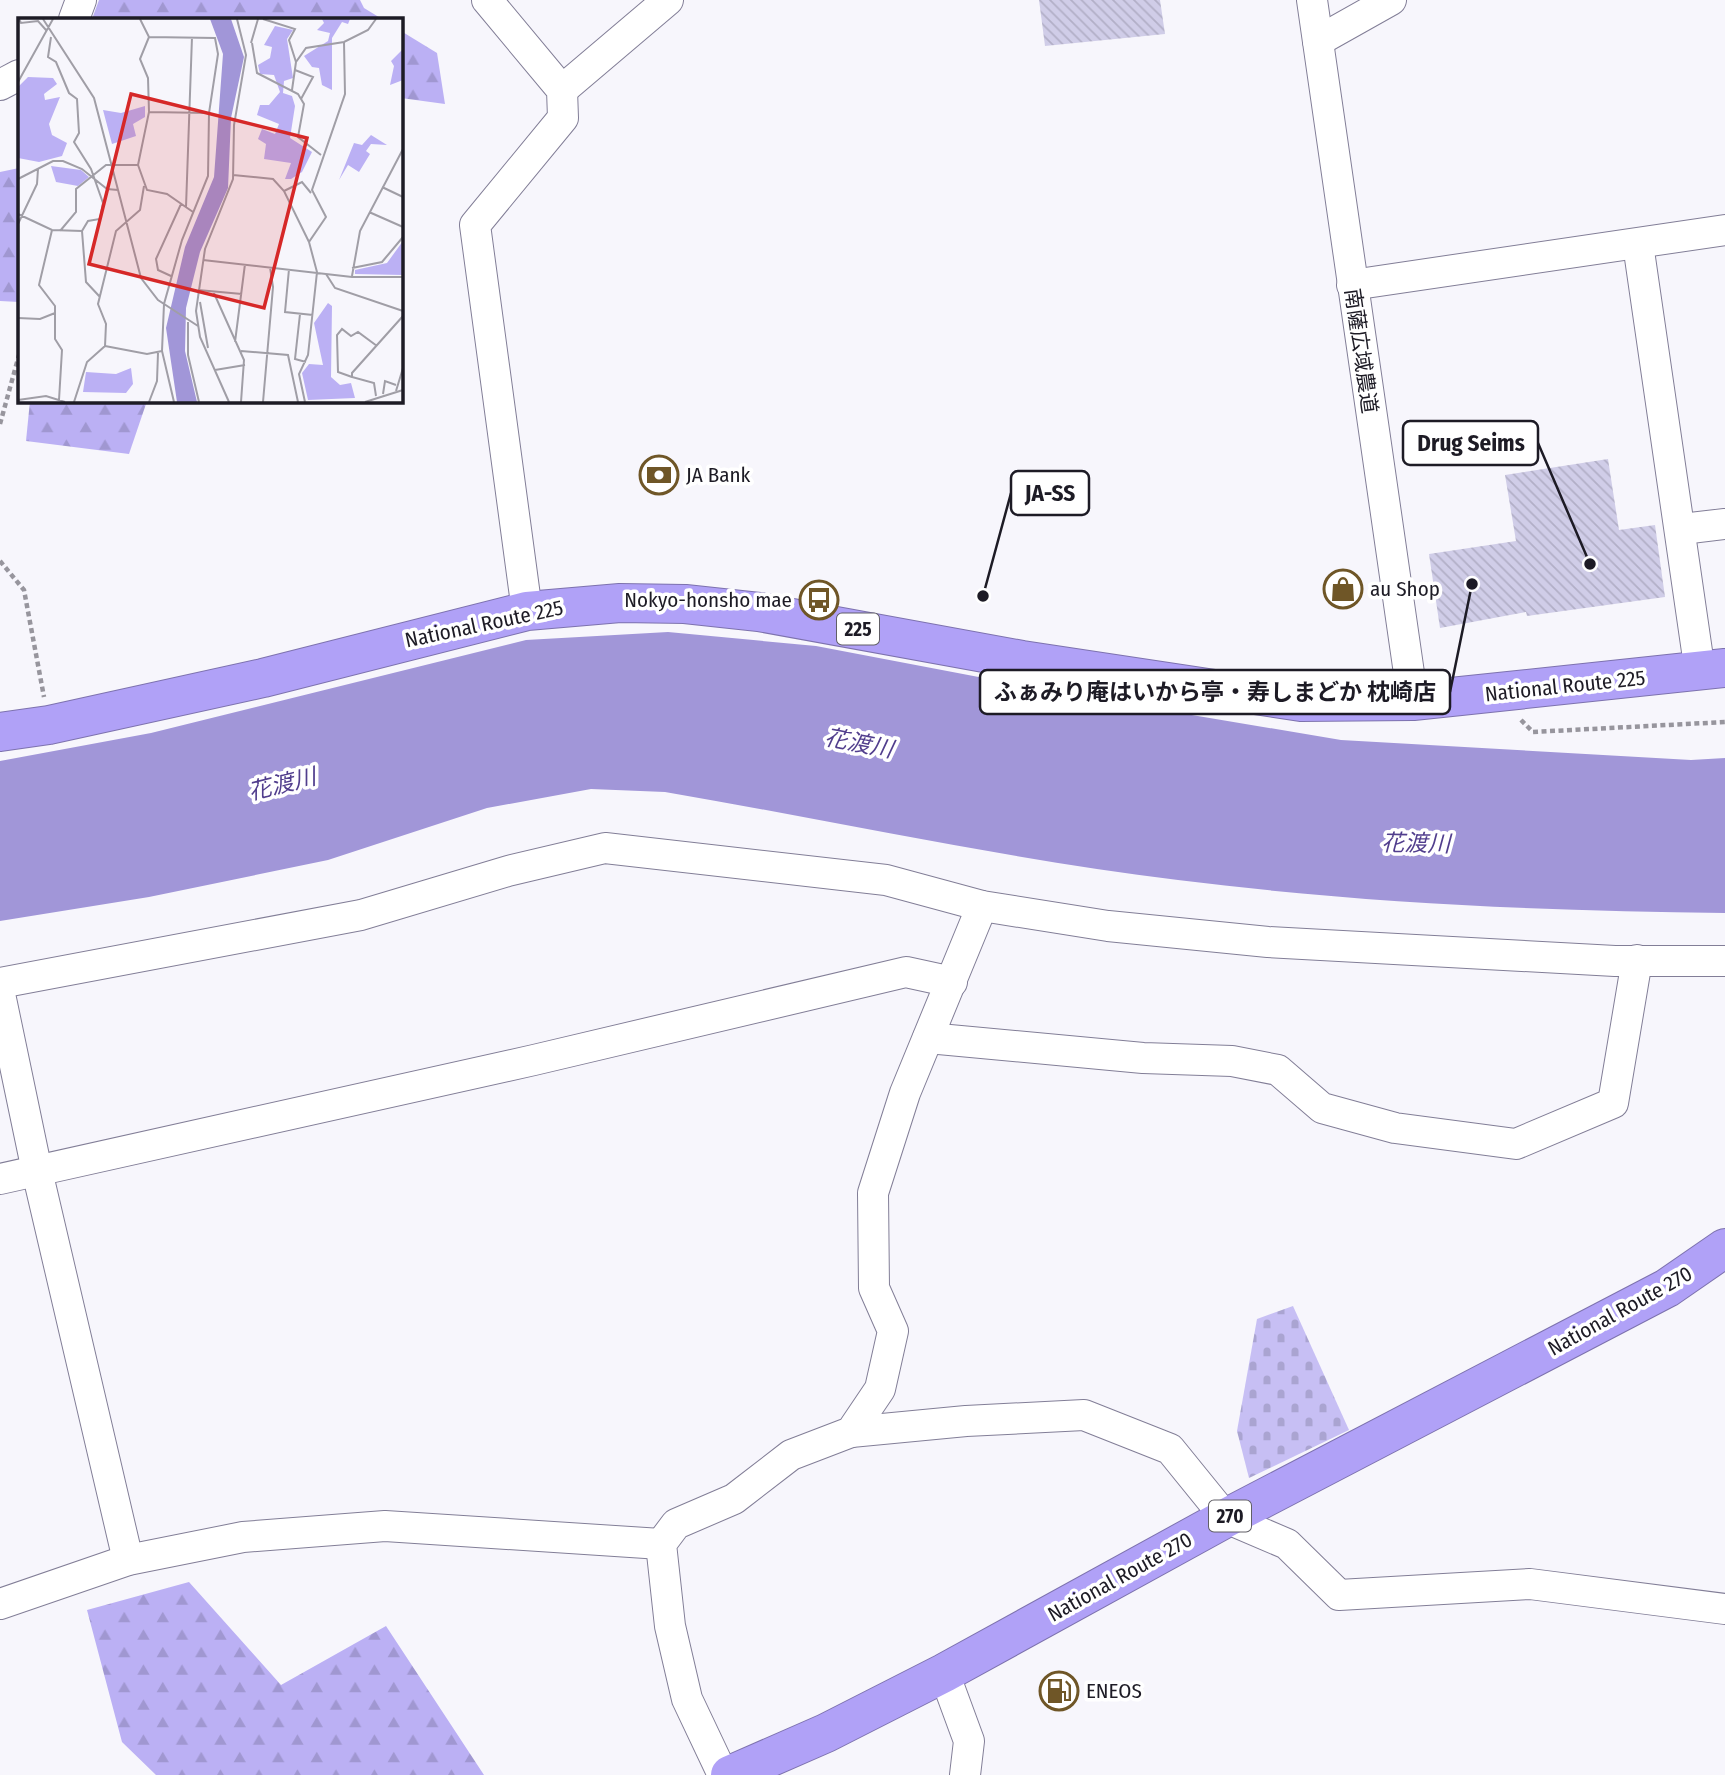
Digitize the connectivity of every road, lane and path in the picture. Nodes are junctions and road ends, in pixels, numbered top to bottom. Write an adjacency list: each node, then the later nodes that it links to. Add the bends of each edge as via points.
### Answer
1 (81, 0): 6 (street)
2 (487, 0): 10 (street)
3 (668, 0): 10 (street)
4 (1312, 0): 7 (street, 南薩広域農道)
5 (1391, 0): 7 (street)
6 (74, 18)
7 (1318, 41): 13 (street, 南薩広域農道)
8 (18, 76): 9 (street)
9 (0, 85)
10 (562, 90): 19 (street, via 563,118 475,225)
11 (1725, 230): 12 (street)
12 (1638, 244): 13 (street); 17 (street)
13 (1352, 285): 22 (street, 南薩広域農道)
14 (18, 359): 15 (path)
15 (0, 424)
16 (1725, 524): 17 (street)
17 (1682, 530): 20 (street)
18 (0, 561): 24 (path, via 24,590)
19 (527, 611): 22 (highway, National Route 225 / 225, via 620,603 685,604 759,612 1249,696 1313,703); 24 (highway, National Route 225 / 225, via 263,678)
20 (1717, 667): 21 (highway, National Route 225 / 225)
21 (1494, 693): 22 (highway, National Route 225 / 225); 23 (path, via 1533,732)
22 (1413, 701)
23 (1725, 722)
24 (49, 725): 25 (highway, National Route 225 / 225)
25 (0, 732)
26 (982, 906): 27 (street, via 1108,926 1268,942); 29 (street); 30 (street, via 886,880 605,848 508,871 361,915)
27 (1637, 960): 28 (street); 32 (street, via 1613,1103 1516,1144 1395,1128 1322,1108 1278,1070 1232,1061 1143,1058)
28 (1725, 961)
29 (951, 982): 32 (street); 33 (street, via 906,972)
30 (0, 983)
31 (0, 994): 33 (street)
32 (928, 1038): 36 (street, via 873,1193 874,1288 893,1331 880,1389)
33 (37, 1171): 34 (street); 39 (street)
34 (0, 1179)
35 (1725, 1248): 37 (highway, National Route 270 / 270, via 1618,1315)
36 (851, 1432): 37 (street, via 1084,1415 1170,1449); 38 (street, via 791,1455 734,1499 676,1524)
37 (1226, 1518): 41 (street, via 1287,1544 1339,1595 1530,1584); 42 (highway, National Route 270 / 270)
38 (661, 1544): 39 (street, via 385,1526 243,1537); 43 (street, via 670,1626 687,1699)
39 (128, 1560): 40 (street)
40 (0, 1604)
41 (1725, 1609)
42 (944, 1673): 44 (highway, National Route 270 / 270); 45 (street, via 970,1741)
43 (723, 1775)
44 (730, 1775)
45 (965, 1775)

